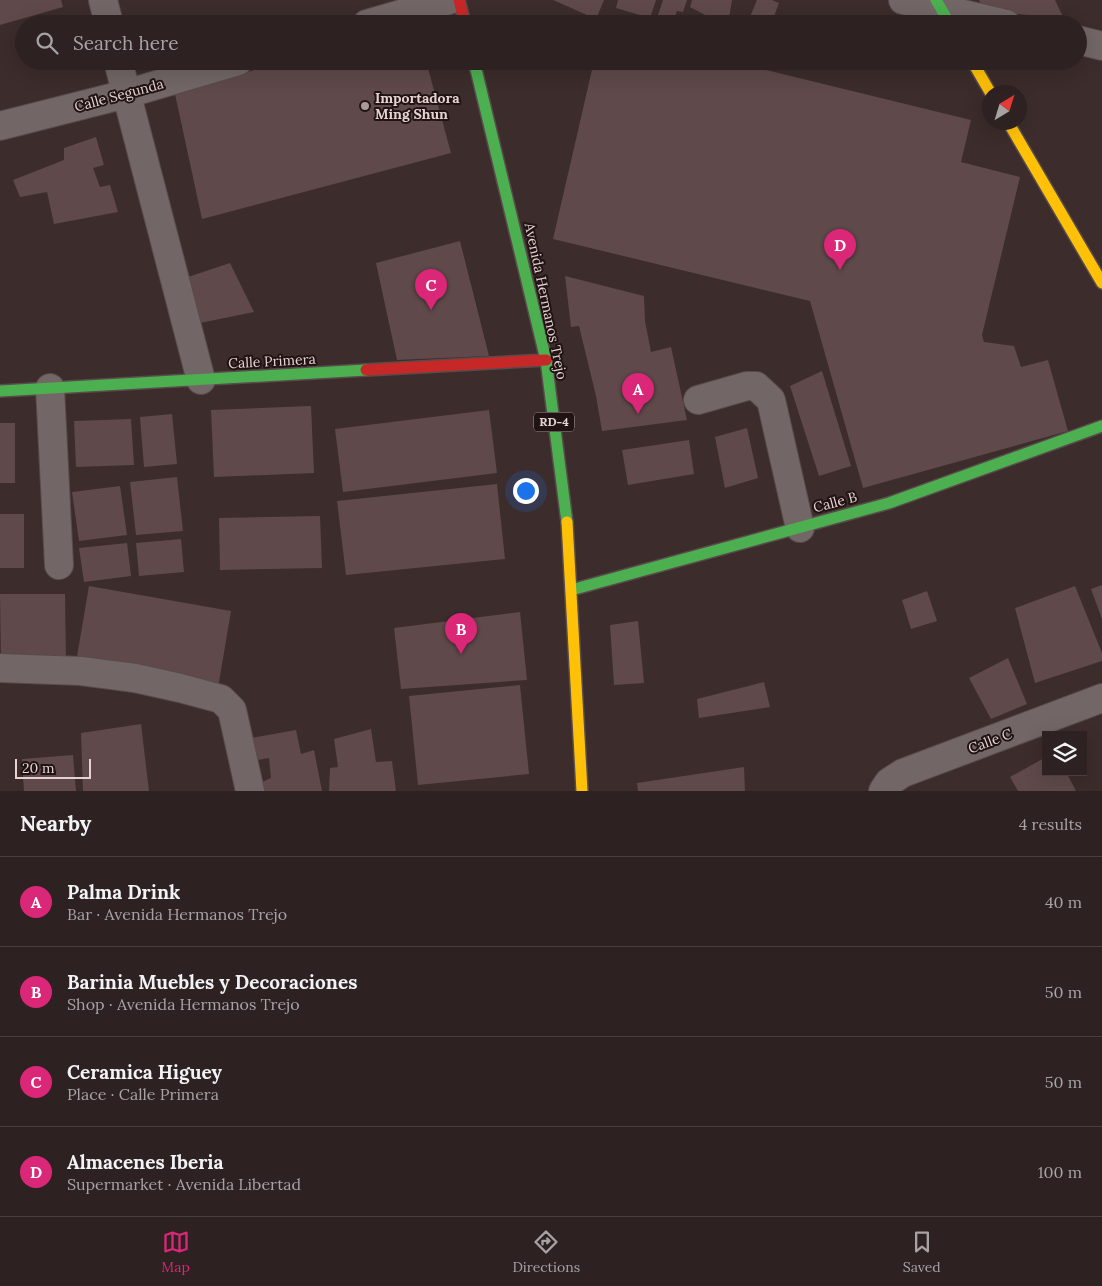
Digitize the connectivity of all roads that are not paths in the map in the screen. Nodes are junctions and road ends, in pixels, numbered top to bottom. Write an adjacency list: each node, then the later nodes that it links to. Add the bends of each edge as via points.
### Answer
1 (103, 0): 6 (street)
2 (448, 0): 7 (street)
3 (459, 0): 8 (street)
4 (903, 0): 5 (street)
5 (942, 11): 9 (street)
6 (107, 15)
7 (397, 15)
8 (463, 15)
9 (962, 15)
10 (1087, 42): 11 (street)
11 (1102, 46)
12 (120, 70): 17 (street)
13 (207, 70): 17 (street, Calle Segunda)
14 (476, 70): 21 (street, Avenida Hermanos Trejo / RD-4)
15 (977, 70): 16 (street)
16 (986, 85)
17 (126, 94): 18 (street, Calle Segunda); 22 (street)
18 (0, 126)
19 (1013, 130): 20 (street)
20 (1102, 283)
21 (546, 360): 22 (street, Calle Primera); 29 (street, Avenida Hermanos Trejo / RD-4, via 567,515)
22 (201, 380): 23 (street, Calle Primera)
23 (50, 388): 24 (street, Calle Primera); 28 (street)
24 (0, 391)
25 (698, 400): 27 (street, via 747,386 756,386 772,400)
26 (1102, 426): 27 (street, Calle B, via 889,503)
27 (800, 528): 29 (street, Calle B)
28 (59, 565)
29 (571, 590): 33 (street, Avenida Hermanos Trejo / RD-4)
30 (0, 668): 32 (street, via 81,671 135,678 221,698 232,710)
31 (1102, 698): 34 (street, Calle C, via 903,773 889,782)
32 (250, 791)
33 (582, 791)
34 (883, 791)

